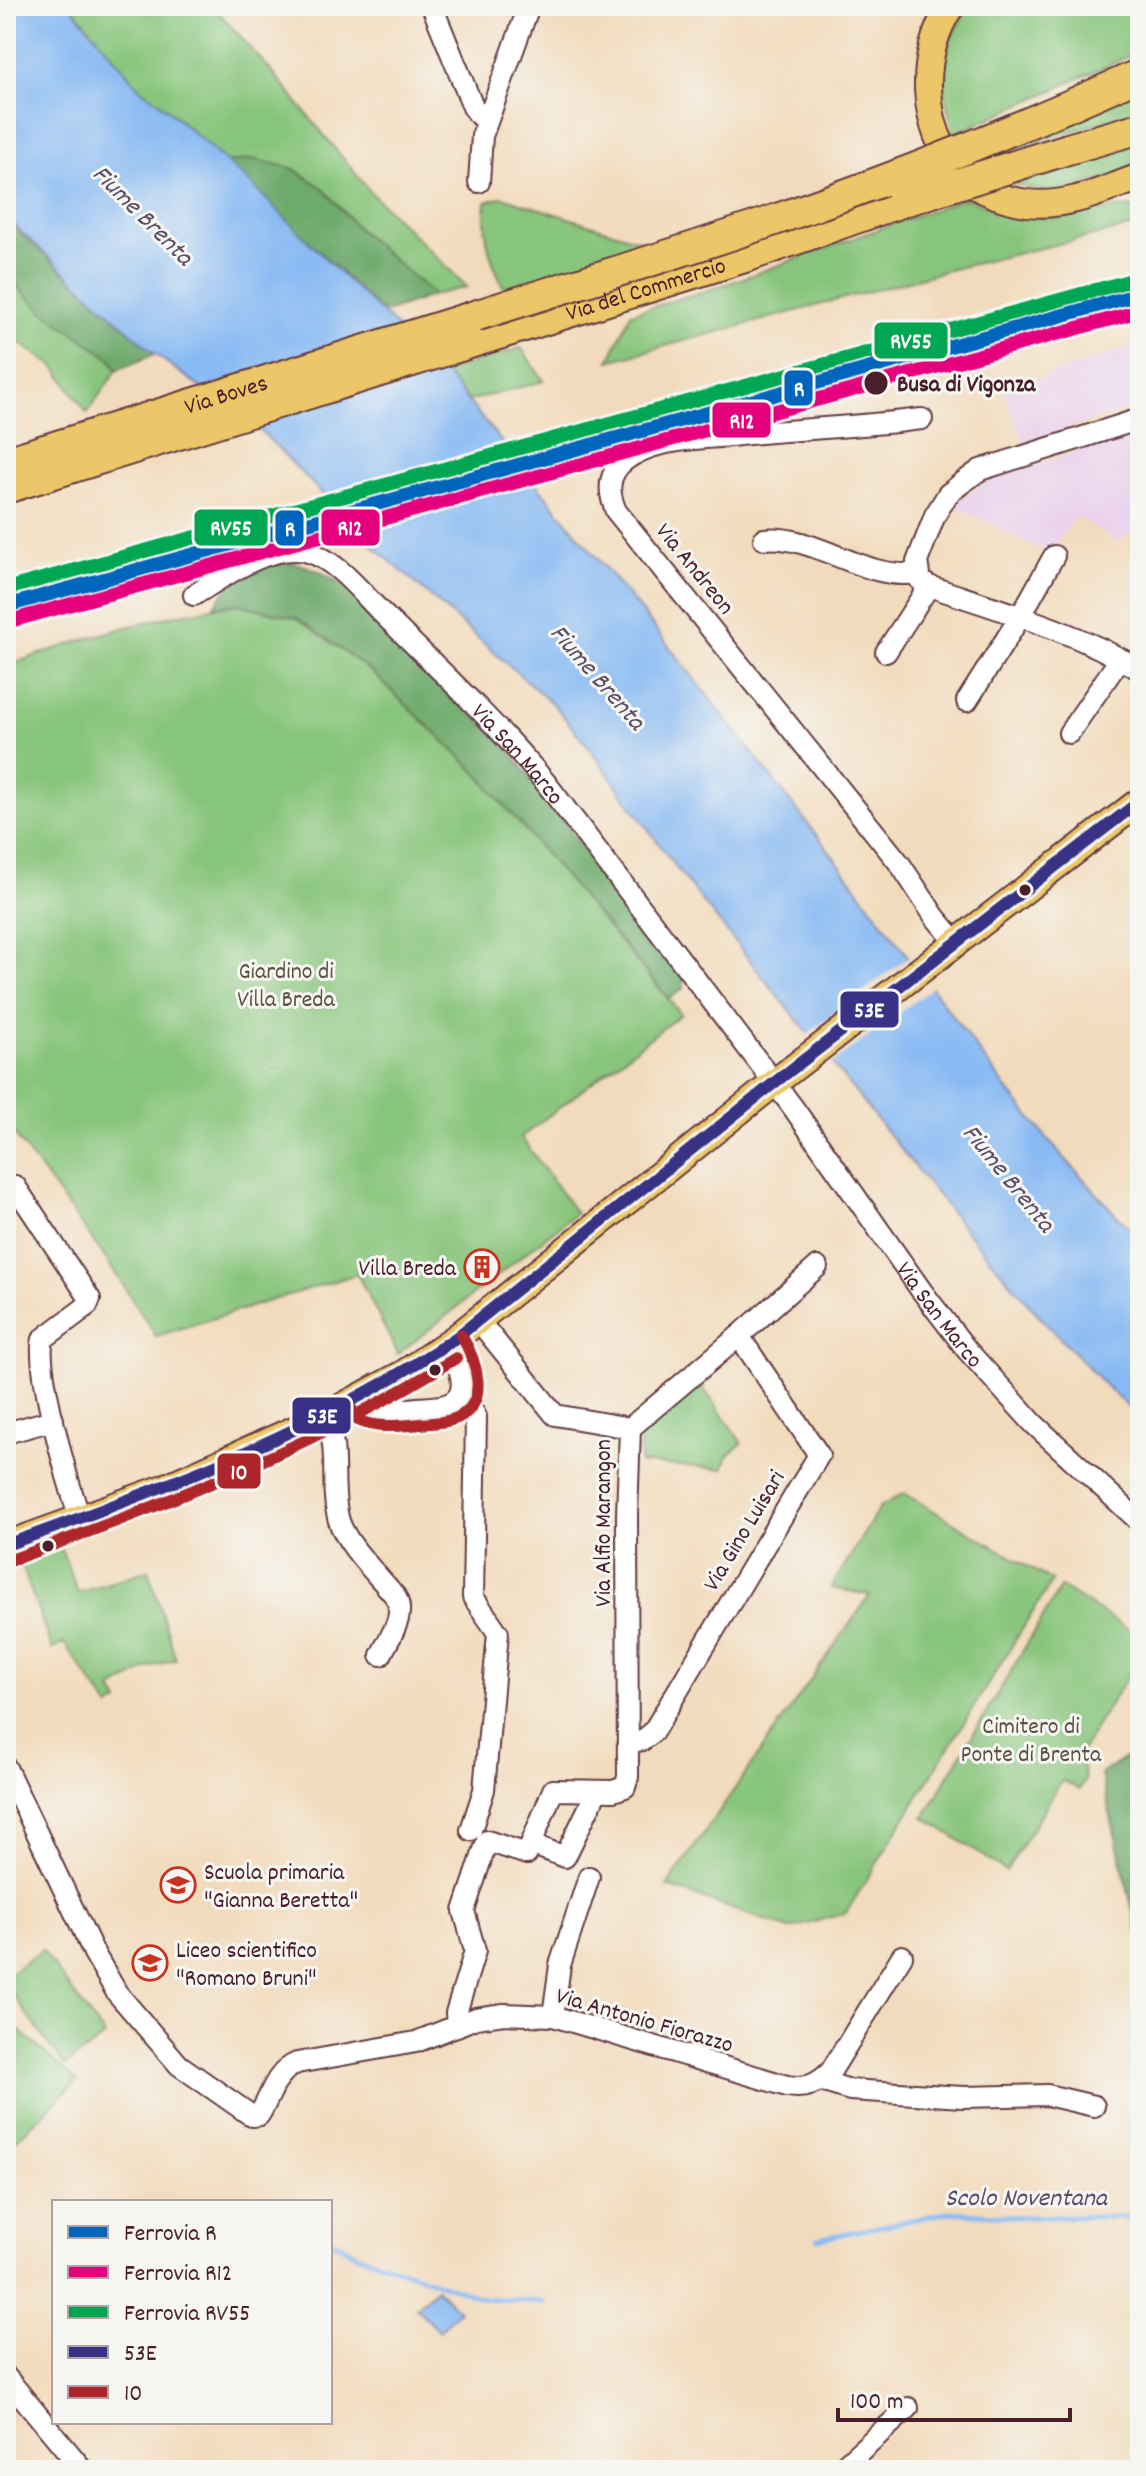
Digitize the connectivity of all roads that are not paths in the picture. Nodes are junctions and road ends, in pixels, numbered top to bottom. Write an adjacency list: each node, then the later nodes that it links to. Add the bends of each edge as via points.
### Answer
1 (432, 6): 5 (street, via 473,107)
2 (529, 6): 5 (street)
3 (951, 6): 10 (main road, via 938,25 928,74 937,134 949,159 962,175 992,193 1027,203)
4 (1140, 74): 11 (highway, Via del Commercio, bridge, via 859,189)
5 (488, 118): 8 (street)
6 (1140, 128): 12 (highway, Via del Commercio, bridge)
7 (1140, 177): 10 (main road)
8 (479, 182)
9 (1140, 197): 10 (main road)
10 (1066, 203)
11 (446, 325): 15 (highway, Via Boves)
12 (321, 392): 15 (highway, Via Boves)
13 (922, 419): 29 (street, Via Andreon, via 662,445 623,462 613,476 610,496 616,511 900,864)
14 (1140, 419): 20 (street, via 972,475 948,494 935,515 917,562)
15 (115, 442): 16 (highway, Via Boves); 17 (highway, Via Boves)
16 (6, 462)
17 (6, 488)
18 (764, 539): 20 (street, via 788,540)
19 (1054, 556): 22 (street)
20 (923, 580): 22 (street); 23 (street)
21 (194, 595): 30 (street, Via San Marco, via 249,562 291,551 315,555 338,571 511,741)
22 (1020, 617): 24 (street); 26 (street)
23 (886, 652)
24 (1120, 659): 25 (street); 27 (street)
25 (1140, 670)
26 (967, 701)
27 (1069, 733)
28 (1140, 801): 29 (main road)
29 (948, 943): 30 (main road)
30 (783, 1076): 33 (main road); 43 (street, Via San Marco, via 921,1290 967,1350 1034,1424)
31 (19, 1187): 39 (street, via 90,1299 43,1339)
32 (817, 1267): 34 (street)
33 (478, 1320): 35 (main road); 40 (street, Via Alfio Marangon, via 555,1415)
34 (739, 1336): 40 (street); 46 (street, Via Gino Luisari, via 819,1455 653,1732)
35 (447, 1344): 36 (street, via 456,1359); 37 (main road)
36 (460, 1395): 37 (street, via 444,1405 394,1411 368,1407); 49 (street, via 476,1417 473,1597 498,1633 484,1790)
37 (362, 1396): 38 (main road)
38 (325, 1416): 42 (main road, via 164,1488); 45 (street, via 343,1529 400,1607)
39 (53, 1420): 41 (street); 42 (street)
40 (630, 1428): 46 (street, Via Alfio Marangon)
41 (6, 1433)
42 (80, 1518): 44 (main road)
43 (1139, 1521)
44 (6, 1545)
45 (381, 1655)
46 (628, 1743): 48 (street, Via Alfio Marangon, via 625,1787)
47 (6, 1768): 54 (street, Via Antonio Fiorazzo, via 117,1993 179,2065 245,2114 259,2115 287,2067 416,2042)
48 (597, 1791): 50 (street, Via Alfio Marangon, via 553,1790); 50 (street, via 565,1857)
49 (471, 1830)
50 (531, 1844): 54 (street, via 527,1854 487,1841 464,1911 475,1951 456,2013)
51 (589, 1877): 53 (street, via 560,1965)
52 (902, 1956): 55 (street)
53 (553, 2016): 54 (street, Via Antonio Fiorazzo, via 504,2014); 55 (street, Via Antonio Fiorazzo, via 787,2086)
54 (457, 2026)
55 (821, 2081): 56 (street, Via Antonio Fiorazzo, via 878,2092 1047,2095)
56 (1094, 2106)
57 (6, 2377): 59 (street)
58 (908, 2408): 60 (street)
59 (83, 2470)
60 (839, 2470)

